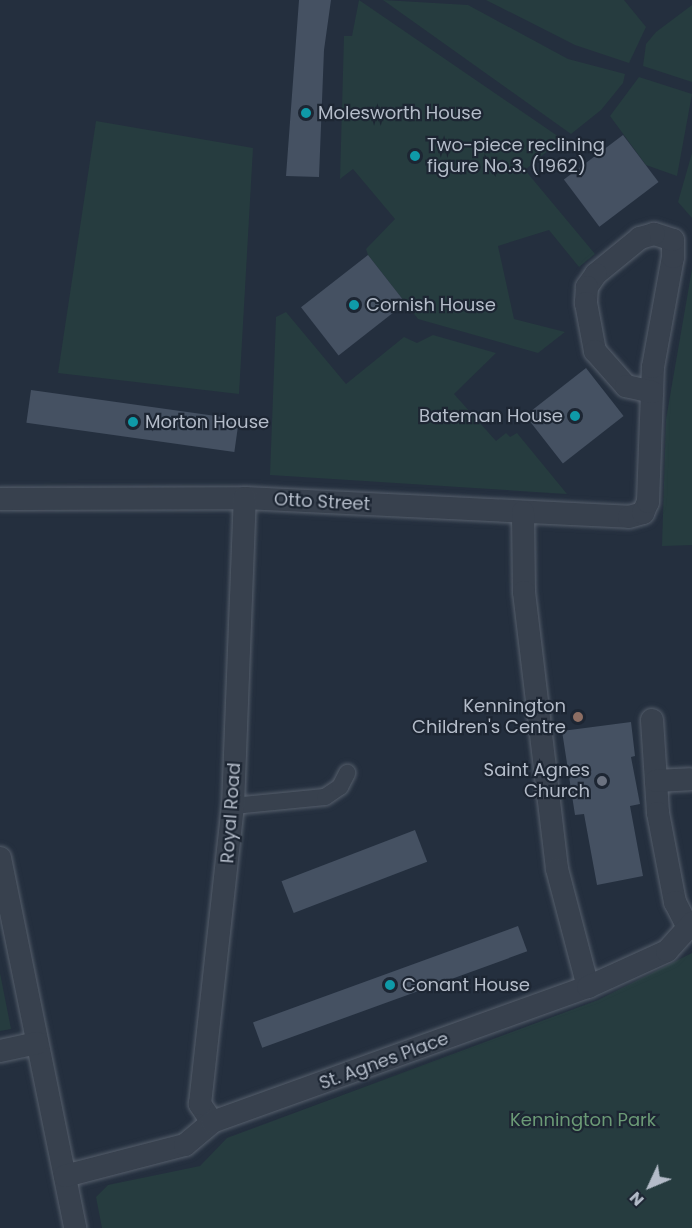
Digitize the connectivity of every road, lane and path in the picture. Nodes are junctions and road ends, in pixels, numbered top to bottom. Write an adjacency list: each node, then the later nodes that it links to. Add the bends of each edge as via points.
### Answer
1 (652, 392): 1 (street, via 673,257 673,240 654,234 640,238 596,274 587,287 586,303 595,351 626,386); 4 (street, Otto Street, via 644,513 629,517)
2 (245, 498): 3 (street, Otto Street); 4 (street, Otto Street); 9 (street, Royal Road)
3 (0, 499)
4 (523, 512): 12 (street, via 524,592 558,877)
5 (652, 720): 8 (street)
6 (347, 773): 9 (street, via 340,787 325,797)
7 (690, 779): 8 (street)
8 (656, 781): 11 (street, via 675,903)
9 (232, 806): 15 (street, Royal Road, via 200,1104)
10 (0, 858): 13 (street)
11 (690, 925): 12 (street, St. Agnes Place, via 668,951)
12 (588, 987): 15 (street, St. Agnes Place)
13 (37, 1043): 14 (street); 16 (street)
14 (0, 1051)
15 (212, 1122): 16 (street, St. Agnes Place, via 185,1145)
16 (65, 1176): 17 (street)
17 (75, 1228)

